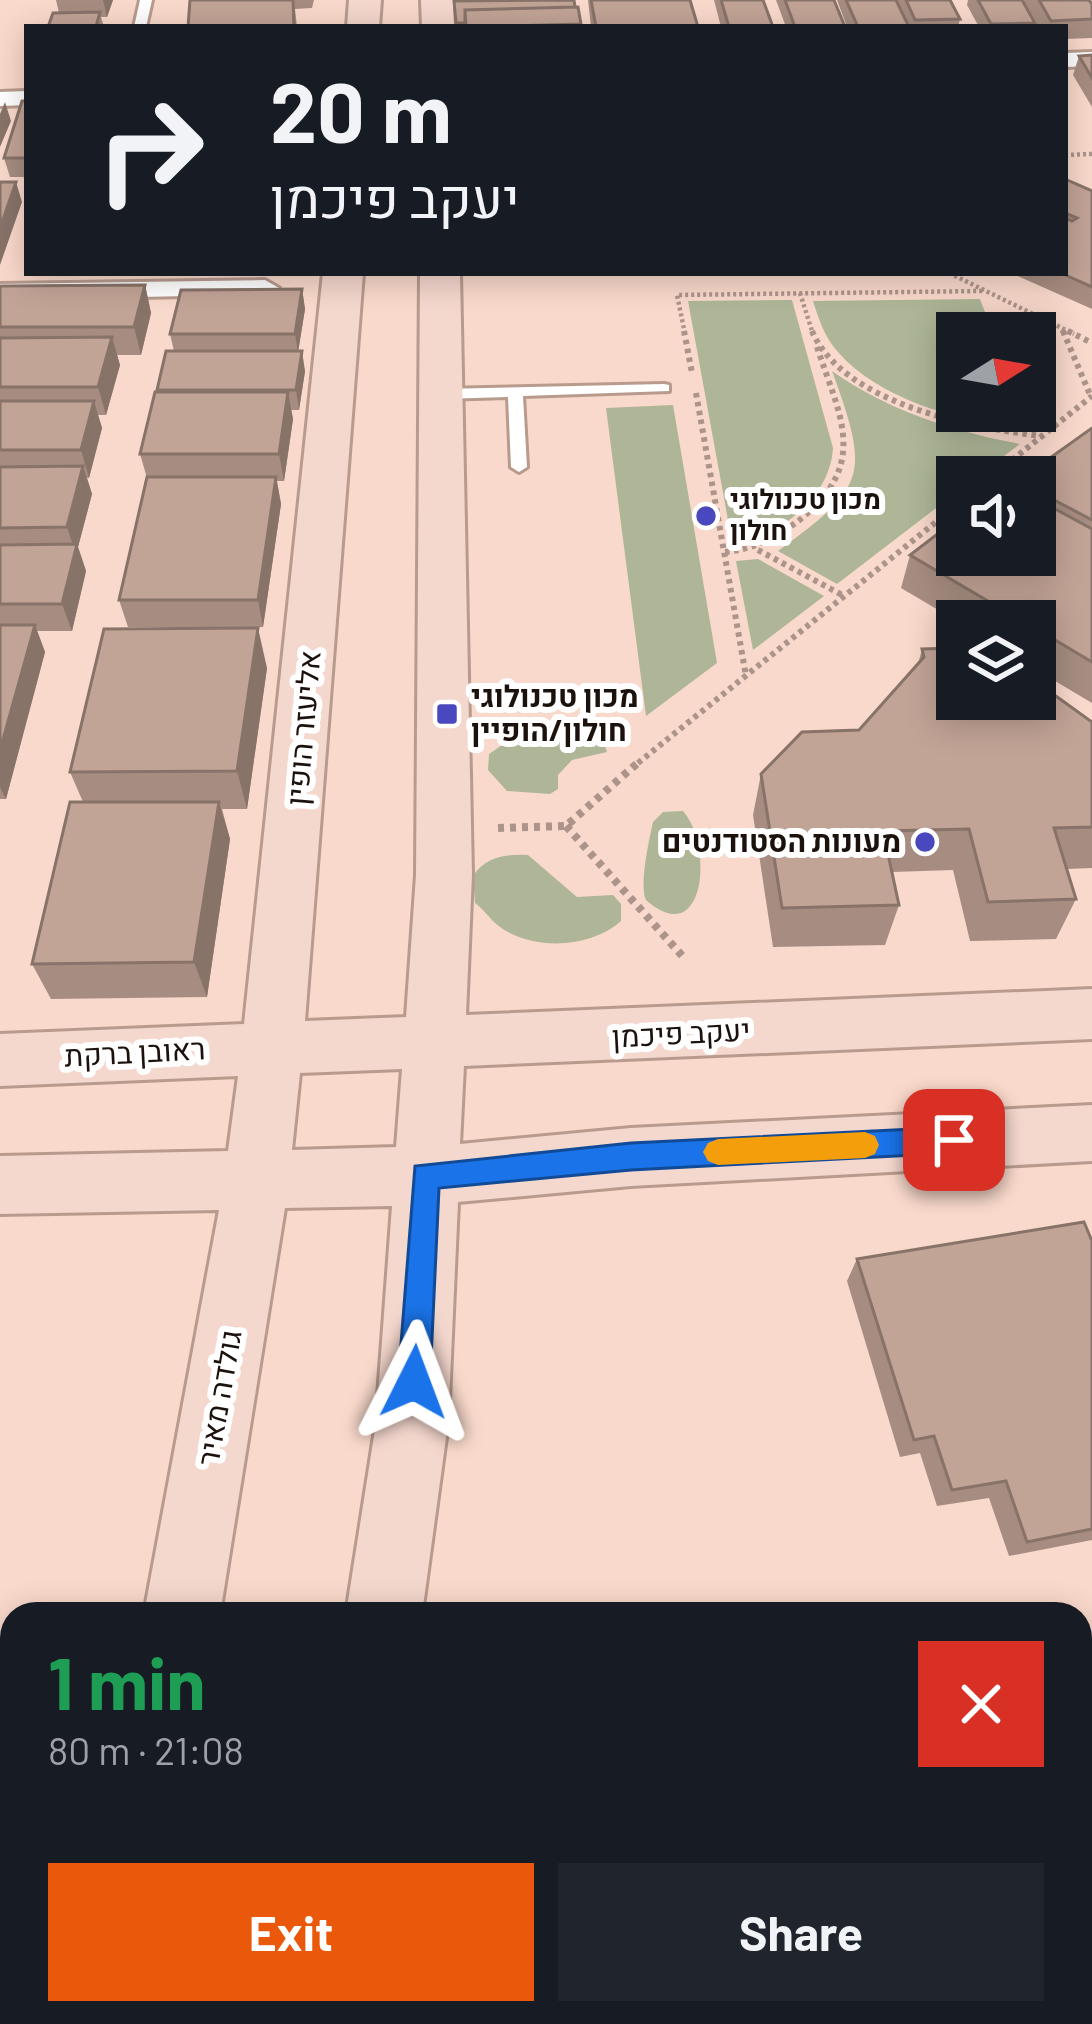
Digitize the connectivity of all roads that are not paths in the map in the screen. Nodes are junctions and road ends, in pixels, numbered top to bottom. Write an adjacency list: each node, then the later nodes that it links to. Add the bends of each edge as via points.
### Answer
1 (344, 276): 11 (main road, אליעזר הופין)
2 (440, 276): 7 (main road)
3 (265, 288): 4 (street)
4 (0, 292)
5 (664, 388): 6 (lane)
6 (515, 392): 7 (lane); 8 (lane)
7 (440, 394): 10 (main road, via 444,875)
8 (519, 467)
9 (1092, 1014): 10 (main road, יעקב פיכמן)
10 (436, 1041): 11 (main road, יעקב פיכמן); 14 (main road)
11 (271, 1046): 12 (main road, ראובן ברקת); 15 (main road, אליעזר הופין)
12 (0, 1060)
13 (1092, 1133): 14 (main road, via 631,1156)
14 (425, 1176): 15 (main road); 18 (main road, via 412,1423)
15 (257, 1181): 16 (main road); 17 (main road, גולדה מאיר)
16 (0, 1185)
17 (184, 1602)
18 (386, 1602)

